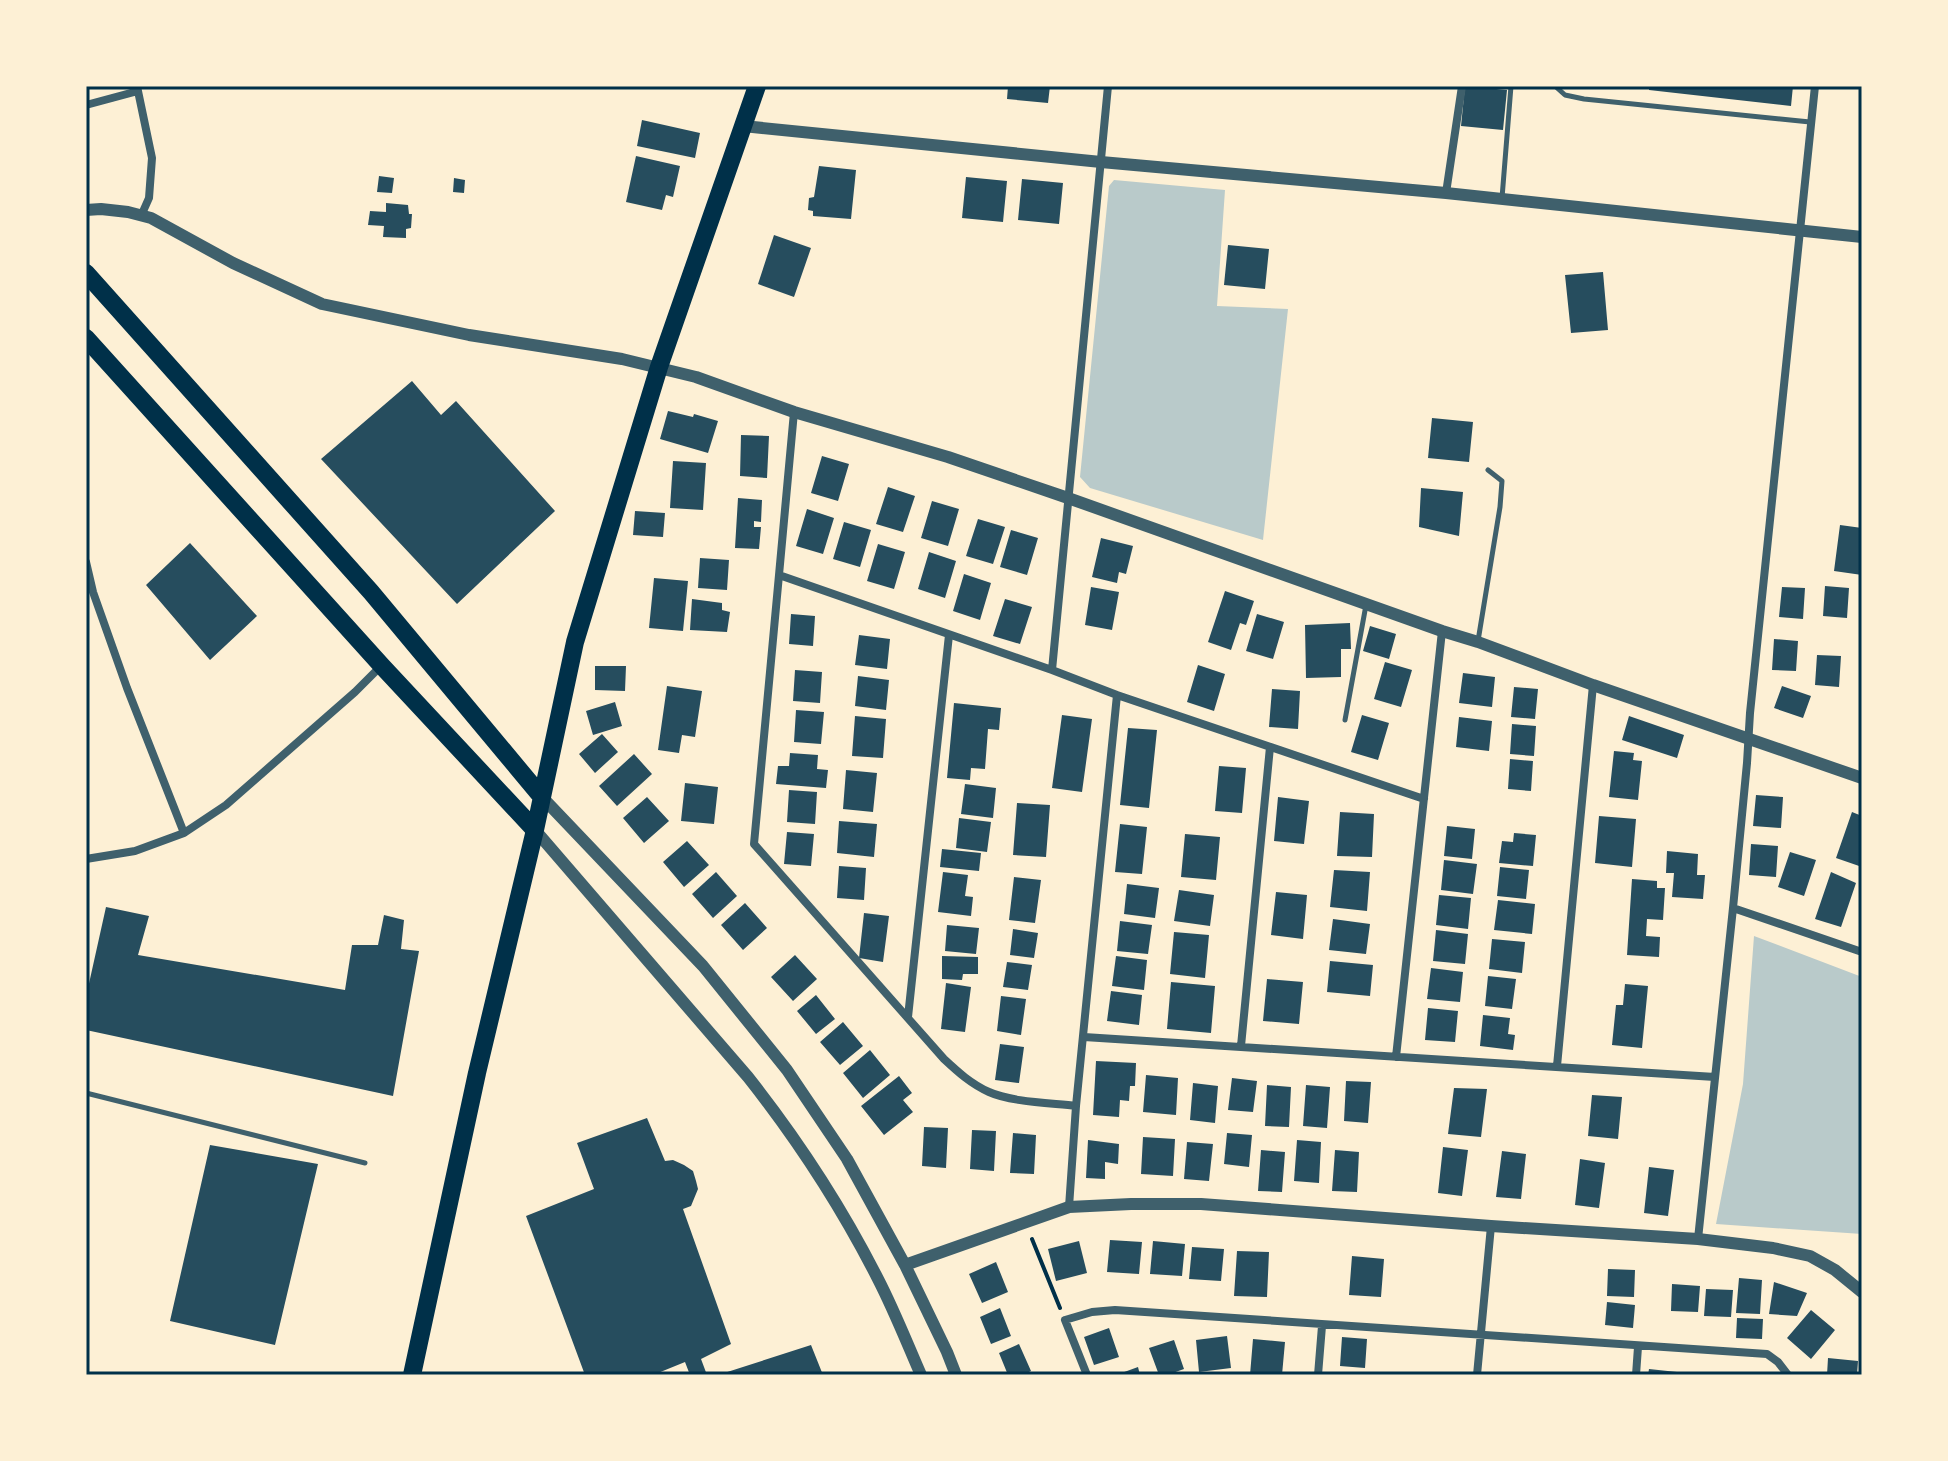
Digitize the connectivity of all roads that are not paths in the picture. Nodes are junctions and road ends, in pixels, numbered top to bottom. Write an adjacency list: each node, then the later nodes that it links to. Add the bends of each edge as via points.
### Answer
1 (757, 86): 10 (highway)
2 (1108, 86): 11 (street)
3 (1462, 86): 12 (street)
4 (1511, 86): 13 (lane)
5 (1555, 86): 9 (lane, via 1565,95 1584,99)
6 (1815, 86): 9 (street)
7 (138, 89): 8 (street); 15 (street, via 152,158 149,198)
8 (86, 105)
9 (1811, 122): 16 (street)
10 (743, 126): 11 (street); 20 (highway)
11 (1101, 162): 12 (street); 23 (street)
12 (1446, 193): 13 (street)
13 (1502, 199): 16 (street)
14 (86, 210): 15 (street)
15 (141, 216): 20 (street, via 322,304)
16 (1800, 231): 17 (street); 36 (street)
17 (1862, 237)
18 (86, 273): 39 (highway, via 371,592)
19 (86, 338): 31 (highway)
20 (659, 367): 21 (street); 39 (highway, via 575,642)
21 (794, 412): 23 (street); 25 (street)
22 (1488, 470): 30 (lane, via 1502,481)
23 (1068, 498): 27 (street); 32 (street)
24 (86, 562): 26 (street)
25 (779, 575): 29 (street); 46 (street, via 754,844)
26 (90, 592): 42 (street)
27 (1366, 604): 28 (street); 35 (lane)
28 (1442, 631): 30 (street); 40 (street)
29 (949, 635): 32 (street); 46 (street)
30 (1478, 642): 33 (street)
31 (382, 666): 41 (highway); 42 (street, via 226,805)
32 (1052, 670): 34 (street)
33 (1593, 685): 36 (street); 50 (street)
34 (1117, 695): 37 (street); 47 (street)
35 (1345, 720)
36 (1749, 738): 38 (street); 44 (street)
37 (1270, 747): 40 (street); 48 (street)
38 (1862, 778)
39 (541, 796): 41 (highway); 58 (street, via 703,966 787,1070 847,1159)
40 (1424, 799): 49 (street)
41 (535, 830): 63 (highway); 64 (street, via 778,1115 879,1280)
42 (184, 833): 43 (street, via 135,851)
43 (86, 859)
44 (1733, 908): 45 (street); 51 (street)
45 (1862, 952)
46 (908, 1017): 53 (street, via 961,1076 986,1091)
47 (1084, 1037): 48 (street); 53 (street)
48 (1241, 1046): 49 (street)
49 (1396, 1057): 50 (street)
50 (1557, 1066): 51 (street)
51 (1715, 1077): 57 (street)
52 (86, 1093): 54 (lane)
53 (1076, 1106): 55 (street)
54 (365, 1163)
55 (1069, 1207): 56 (street, via 1201,1204); 58 (street)
56 (1491, 1226): 57 (street); 61 (street)
57 (1698, 1239): 59 (street, via 1810,1256)
58 (905, 1265): 65 (street)
59 (1862, 1292)
60 (1322, 1326): 61 (street); 66 (street, via 1092,1312 1065,1320); 67 (street)
61 (1481, 1334): 62 (street); 68 (street)
62 (1638, 1347): 69 (street); 70 (street, via 1767,1354)
63 (412, 1375)
64 (921, 1375)
65 (956, 1375)
66 (1087, 1375)
67 (1318, 1375)
68 (1477, 1375)
69 (1636, 1375)
70 (1788, 1375)

